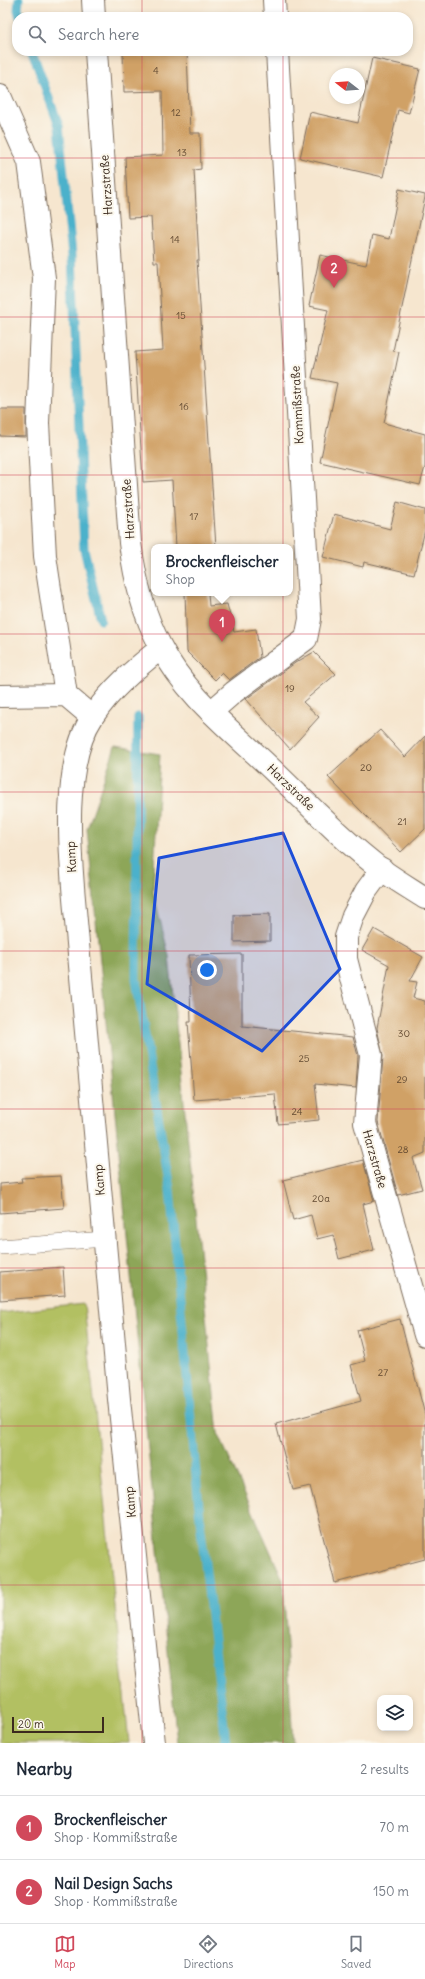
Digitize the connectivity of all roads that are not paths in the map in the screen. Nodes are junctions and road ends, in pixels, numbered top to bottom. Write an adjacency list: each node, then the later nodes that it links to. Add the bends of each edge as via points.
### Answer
1 (93, 0): 3 (street)
2 (274, 0): 4 (street)
3 (94, 12)
4 (275, 12)
5 (96, 56): 8 (street, Harzstraße, via 130,543 134,574 144,610)
6 (276, 56): 11 (street, Kommißstraße, via 310,620 306,639)
7 (0, 96): 9 (street, via 29,162 44,278 38,438 45,556)
8 (161, 648): 11 (street, Harzstraße, via 182,682); 12 (street, Kamp, via 126,677)
9 (66, 695): 10 (street); 12 (street)
10 (0, 696)
11 (211, 712): 13 (street, Harzstraße)
12 (92, 717): 15 (street, Kamp, via 80,742 74,769 70,810 70,854)
13 (382, 869): 14 (street, Harzstraße); 17 (street, Harzstraße, via 366,891 353,916 346,936 346,959 371,1055 365,1123)
14 (425, 898)
15 (105, 1239): 16 (lane); 18 (street, Kamp)
16 (0, 1247)
17 (425, 1335)
18 (154, 1743)

